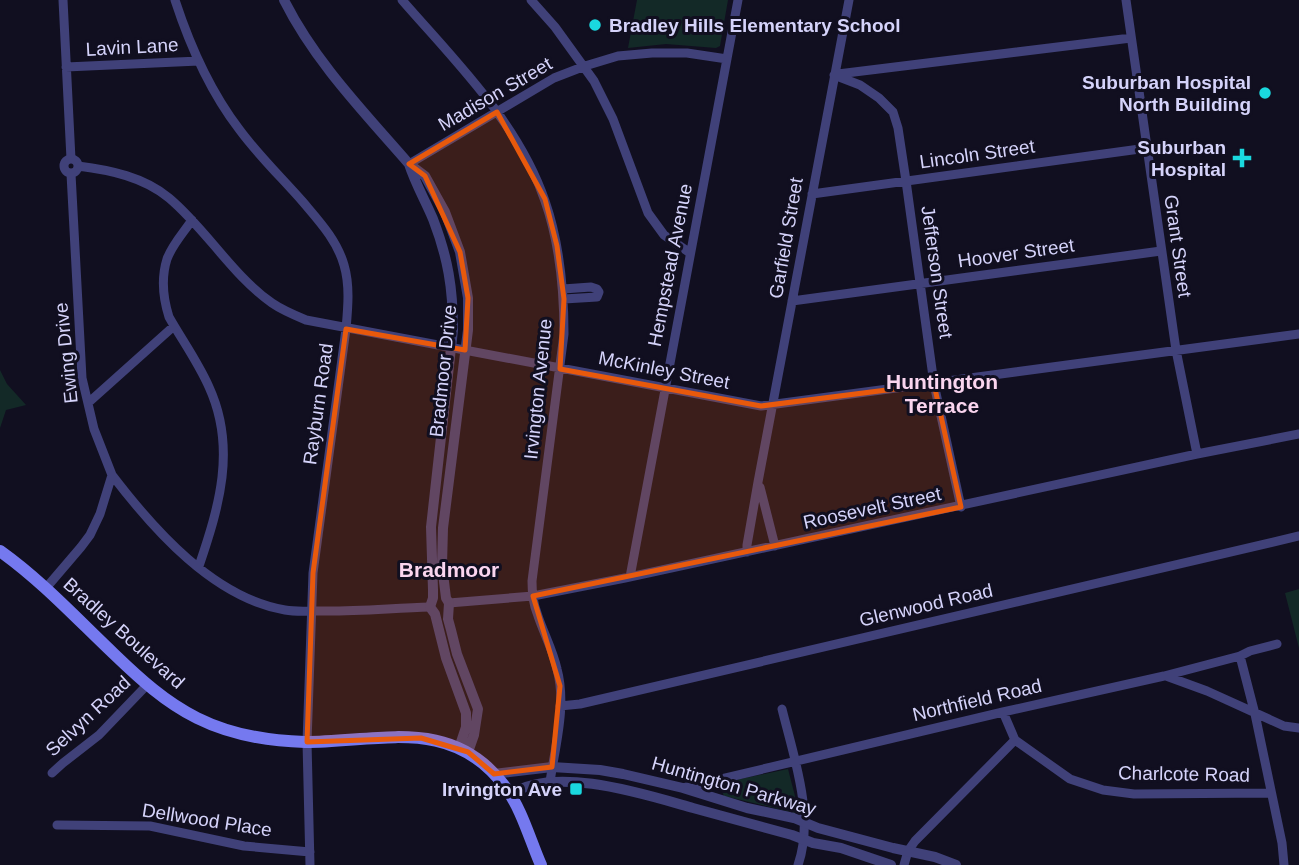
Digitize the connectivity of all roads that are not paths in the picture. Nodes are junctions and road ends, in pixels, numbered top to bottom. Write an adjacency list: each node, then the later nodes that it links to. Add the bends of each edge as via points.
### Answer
1 (63, 0): 13 (street, Ewing Drive)
2 (175, 0): 11 (street, Rayburn Road)
3 (284, 0): 17 (street, Bradmoor Drive, via 323,64)
4 (402, 0): 15 (street, Irvington Avenue)
5 (531, 0): 12 (street)
6 (738, 0): 10 (street, Hempstead Avenue)
7 (849, 0): 14 (street, Garfield Street)
8 (1126, 0): 9 (street, Grant Street)
9 (1131, 38): 14 (street); 16 (street, Grant Street)
10 (727, 59): 12 (street, Madison Street, via 652,53); 23 (street, Hempstead Avenue)
11 (199, 61): 13 (street, Lavin Lane); 27 (street, Rayburn Road, via 239,130 336,244 348,281)
12 (584, 66): 15 (street, Madison Street); 23 (street, via 613,119 648,213 664,235)
13 (66, 67): 18 (street, Ewing Drive)
14 (834, 75): 19 (street, Jefferson Street, via 860,85 893,112); 20 (street, Garfield Street)
15 (497, 112): 17 (street, Madison Street); 32 (street, Irvington Avenue, via 524,153 545,200 558,246 564,334)
16 (1147, 148): 19 (street, Lincoln Street); 22 (street, Grant Street)
17 (409, 164): 29 (street, Bradmoor Drive, via 451,277); 30 (street, Bradmoor Drive, via 425,176 460,252 468,298)
18 (73, 166): 21 (street, McKinley Street, via 105,169 140,180 168,197); 35 (street, Ewing Drive, via 81,362)
19 (906, 181): 20 (street, Lincoln Street); 24 (street, Jefferson Street)
20 (812, 194): 25 (street, Garfield Street)
21 (192, 220): 26 (street, via 167,259 163,279 165,304); 27 (street, McKinley Street, via 271,303 306,320)
22 (1161, 251): 24 (street, Hoover Street); 31 (street, Grant Street)
23 (690, 253): 34 (street, Hempstead Avenue)
24 (921, 284): 25 (street, Hoover Street); 33 (street, Jefferson Street)
25 (792, 301): 36 (street, Garfield Street)
26 (174, 326): 35 (street); 46 (street, via 210,388 223,439 221,490)
27 (346, 329): 29 (street, McKinley Street); 52 (street, Rayburn Road)
28 (1299, 334): 31 (street, McKinley Street)
29 (452, 348): 30 (street, McKinley Street); 51 (street, Bradmoor Drive, via 431,527)
30 (465, 350): 32 (street, McKinley Street); 50 (street, Bradmoor Drive, via 443,528)
31 (1176, 350): 33 (street, McKinley Street); 38 (street, Grant Street)
32 (560, 369): 34 (street, McKinley Street); 49 (street, Irvington Avenue)
33 (934, 384): 36 (street, McKinley Street); 41 (street, Jefferson Street)
34 (665, 388): 36 (street, McKinley Street); 47 (street, Hempstead Avenue)
35 (88, 403): 39 (street, Ewing Drive)
36 (773, 405): 40 (street, Garfield Street)
37 (1299, 434): 38 (street, Roosevelt Street)
38 (1197, 454): 41 (street, Roosevelt Street)
39 (112, 475): 46 (street, via 160,533); 48 (street, via 90,535)
40 (758, 482): 43 (street, Garfield Street); 45 (street, Garfield Street)
41 (961, 507): 43 (street, Roosevelt Street)
42 (1299, 536): 57 (street, Glenwood Road)
43 (775, 546): 45 (street, Roosevelt Street)
44 (0, 551): 48 (main road, Bradley Boulevard)
45 (747, 552): 47 (street, Roosevelt Street)
46 (199, 566): 52 (street, via 251,601 287,611)
47 (630, 577): 49 (street, Roosevelt Street)
48 (46, 588): 56 (main road, Bradley Boulevard)
49 (533, 596): 50 (street, Roosevelt Street); 57 (street, Irvington Avenue, via 558,669)
50 (448, 604): 51 (street, via 439,596); 51 (street, via 444,615); 64 (street, Bradmoor Drive, via 457,654 478,709 474,735)
51 (433, 607): 52 (street); 64 (street, Bradmoor Drive, via 466,713)
52 (311, 611): 63 (street, Rayburn Road)
53 (1277, 644): 54 (street, Northfield Road)
54 (1240, 656): 55 (street, Northfield Road); 60 (street)
55 (1164, 676): 59 (street, Northfield Road); 60 (street)
56 (147, 685): 63 (main road, Bradley Boulevard, via 182,710 227,731); 68 (street, Selvyn Road, via 99,735)
57 (560, 706): 66 (street, Irvington Avenue)
58 (782, 709): 65 (street)
59 (1003, 712): 62 (street); 65 (street, Northfield Road)
60 (1255, 714): 61 (street); 73 (street)
61 (1299, 728)
62 (1015, 740): 73 (street, Charlcote Road, via 1070,779 1103,790); 78 (street)
63 (307, 742): 64 (main road, Bradley Boulevard, via 410,737); 79 (street, Rayburn Road)
64 (463, 750): 69 (main road, Bradley Boulevard)
65 (794, 760): 71 (street, Northfield Road); 75 (street)
66 (552, 767): 67 (street, Huntington Parkway); 70 (street, Irvington Avenue); 71 (street, Huntington Parkway, via 600,769)
67 (526, 771): 69 (street, Huntington Parkway); 72 (street)
68 (52, 773)
69 (494, 774): 72 (main road, Bradley Boulevard)
70 (550, 782): 72 (street, Huntington Parkway); 74 (street, Huntington Parkway, via 620,788)
71 (683, 788): 74 (street); 75 (street, Huntington Parkway)
72 (508, 792): 81 (main road, Bradley Boulevard)
73 (1271, 793): 86 (street)
74 (679, 804): 77 (street, Huntington Parkway)
75 (805, 822): 77 (street); 78 (street, Huntington Parkway)
76 (57, 825): 79 (street, Dellwood Place, via 150,826 244,846)
77 (804, 839): 82 (street); 83 (street, Huntington Parkway)
78 (908, 851): 84 (street); 85 (street, Huntington Parkway)
79 (310, 852): 80 (street, Rayburn Road)
80 (310, 865)
81 (541, 865)
82 (798, 865)
83 (891, 865)
84 (904, 865)
85 (956, 865)
86 (1284, 865)

